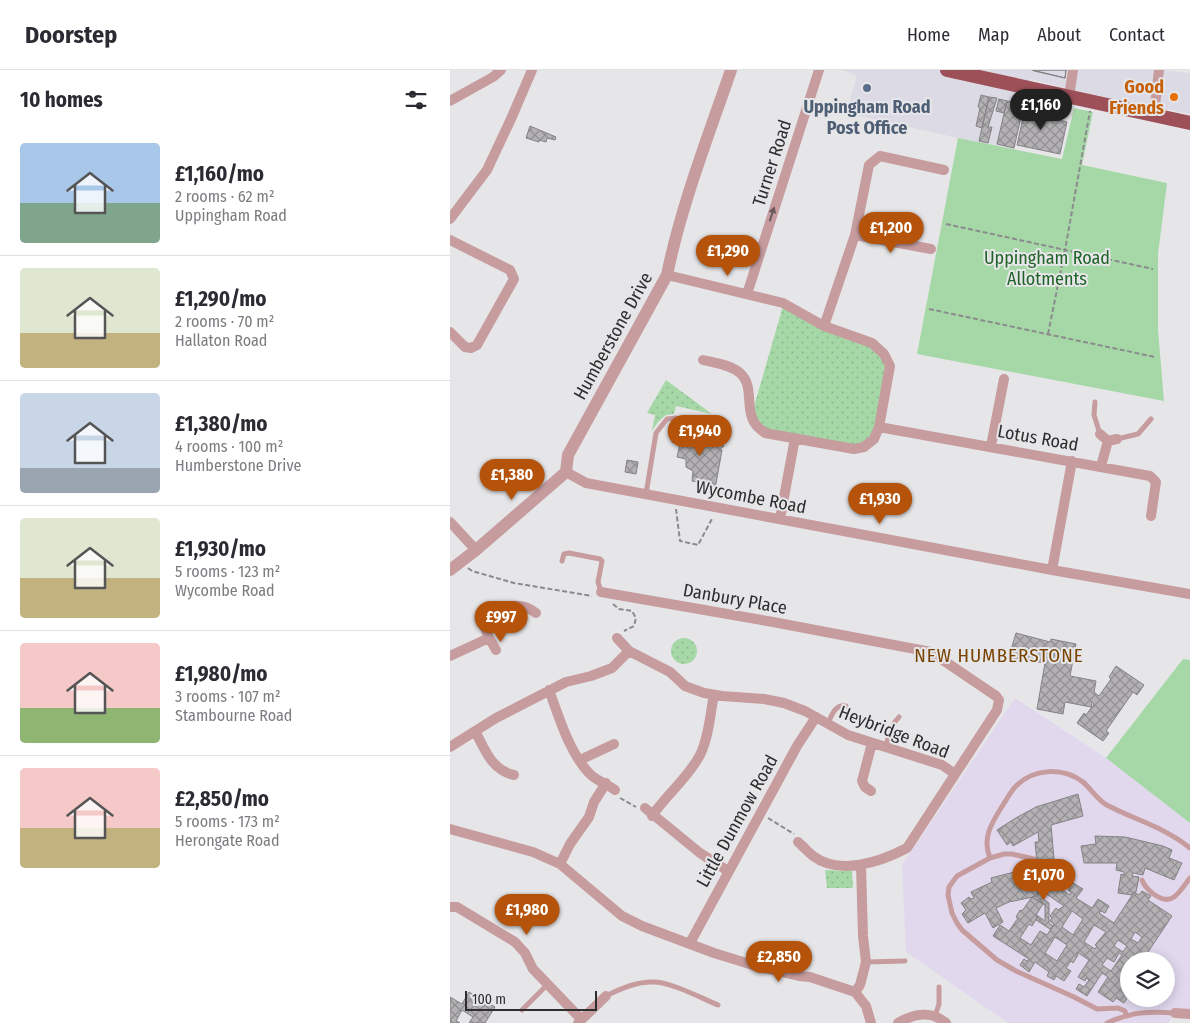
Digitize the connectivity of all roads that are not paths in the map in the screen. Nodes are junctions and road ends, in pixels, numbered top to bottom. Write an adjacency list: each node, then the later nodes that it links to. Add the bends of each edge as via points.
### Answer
1 (501, 70): 10 (street)
2 (532, 70): 14 (street, via 487,170)
3 (731, 70): 18 (street, Humberstone Drive, via 671,253)
4 (819, 70): 19 (street, Turner Road, one-way to 4)
5 (947, 70): 8 (highway)
6 (1073, 70): 9 (street)
7 (1160, 70): 11 (street)
8 (988, 74): 9 (highway)
9 (1069, 97): 11 (highway)
10 (450, 101)
11 (1154, 115): 12 (highway)
12 (1190, 123)
13 (944, 170): 15 (street, via 880,156 869,165)
14 (450, 219)
15 (855, 235): 17 (street); 20 (street)
16 (450, 240): 21 (street, via 510,270 514,276 477,345 465,347)
17 (931, 249)
18 (667, 275): 19 (street); 34 (street, Humberstone Drive, via 568,455)
19 (747, 294): 20 (street, via 783,303)
20 (824, 326): 27 (street, via 872,343 884,354 890,366)
21 (450, 332)
22 (703, 360): 29 (street, via 726,366 740,373 748,382 750,410 755,424 765,433)
23 (1004, 379): 31 (street, via 1006,394)
24 (1094, 402): 28 (lane)
25 (676, 418): 35 (lane, via 667,418 656,433)
26 (1151, 418): 30 (lane, via 1138,434)
27 (879, 427): 29 (street, via 874,439 854,450); 31 (street, Lotus Road)
28 (1100, 434): 30 (street)
29 (794, 438): 37 (street)
30 (1113, 440): 33 (street)
31 (991, 446): 32 (street, Lotus Road)
32 (1072, 461): 33 (street, Lotus Road); 42 (street)
33 (1101, 466): 36 (street, Lotus Road, via 1150,476 1156,482 1158,505)
34 (566, 472): 35 (street, Wycombe Road, via 586,483); 39 (street)
35 (646, 494): 37 (street, Wycombe Road)
36 (1150, 516)
37 (780, 519): 42 (street, Wycombe Road)
38 (450, 522): 39 (street)
39 (476, 550): 41 (street)
40 (562, 561): 43 (lane, via 564,554 569,553 600,559 598,582)
41 (455, 566)
42 (1052, 570): 44 (street, Wycombe Road)
43 (601, 592): 63 (street, Danbury Place, via 612,599 773,622 931,652 999,700 997,710)
44 (1190, 594)
45 (536, 613): 46 (street, via 519,606 508,606 486,616 483,623)
46 (489, 638): 48 (street); 50 (street)
47 (617, 638): 49 (street, Heybridge Road)
48 (496, 650)
49 (629, 651): 51 (street, via 612,668); 52 (street, Heybridge Road, via 670,672 685,686)
50 (450, 656)
51 (549, 690): 57 (street); 62 (street, via 570,746)
52 (714, 695): 54 (street, Heybridge Road, via 784,703); 75 (street, via 700,756 676,788 649,812)
53 (846, 706): 56 (lane, via 837,708)
54 (816, 717): 56 (street, Heybridge Road); 75 (street, Little Dunmow Road)
55 (900, 717): 61 (lane, via 894,723)
56 (828, 724): 58 (street, Heybridge Road)
57 (475, 731): 60 (street); 64 (street, via 495,766 506,774)
58 (872, 743): 61 (street, Heybridge Road); 67 (street, via 862,781)
59 (614, 744): 62 (street)
60 (450, 747)
61 (886, 747): 63 (street, Heybridge Road, via 942,765)
62 (580, 760): 65 (street, via 589,773)
63 (954, 774): 74 (street, via 907,848)
64 (514, 775)
65 (606, 783): 66 (street); 73 (street)
66 (615, 790)
67 (871, 791)
68 (450, 829): 73 (street, via 533,852)
69 (798, 842): 74 (street, via 829,864)
70 (1190, 848): 71 (lane, via 1162,829 1105,804 1076,778 1066,773 1046,771 1026,779 1012,791 988,832)
71 (990, 858): 72 (lane, via 1012,854); 90 (lane, via 956,876 949,887 949,904 962,930 997,960 1016,971 1097,1010 1118,1008)
72 (1034, 859)
73 (560, 864): 79 (street, via 622,916)
74 (861, 865): 81 (street)
75 (728, 871): 79 (street, Little Dunmow Road)
76 (1190, 878): 77 (lane, via 1169,899 1158,897 1144,887)
77 (1142, 880)
78 (450, 907): 82 (street, via 457,907 515,942 533,969)
79 (690, 943): 84 (street, via 756,966 810,977)
80 (905, 961): 81 (lane)
81 (866, 962): 84 (street)
82 (548, 984): 87 (lane); 92 (street)
83 (939, 986): 91 (lane)
84 (855, 992): 93 (street, via 866,1006)
85 (606, 996): 86 (lane, via 623,988 654,982); 92 (street)
86 (718, 1004)
87 (522, 1010)
88 (1175, 1012): 89 (street); 90 (lane)
89 (1190, 1014)
90 (1126, 1015): 96 (lane)
91 (935, 1016): 94 (street, via 909,1016); 95 (street)
92 (580, 1021)
93 (870, 1023)
94 (898, 1023)
95 (946, 1023)
96 (1107, 1023)

